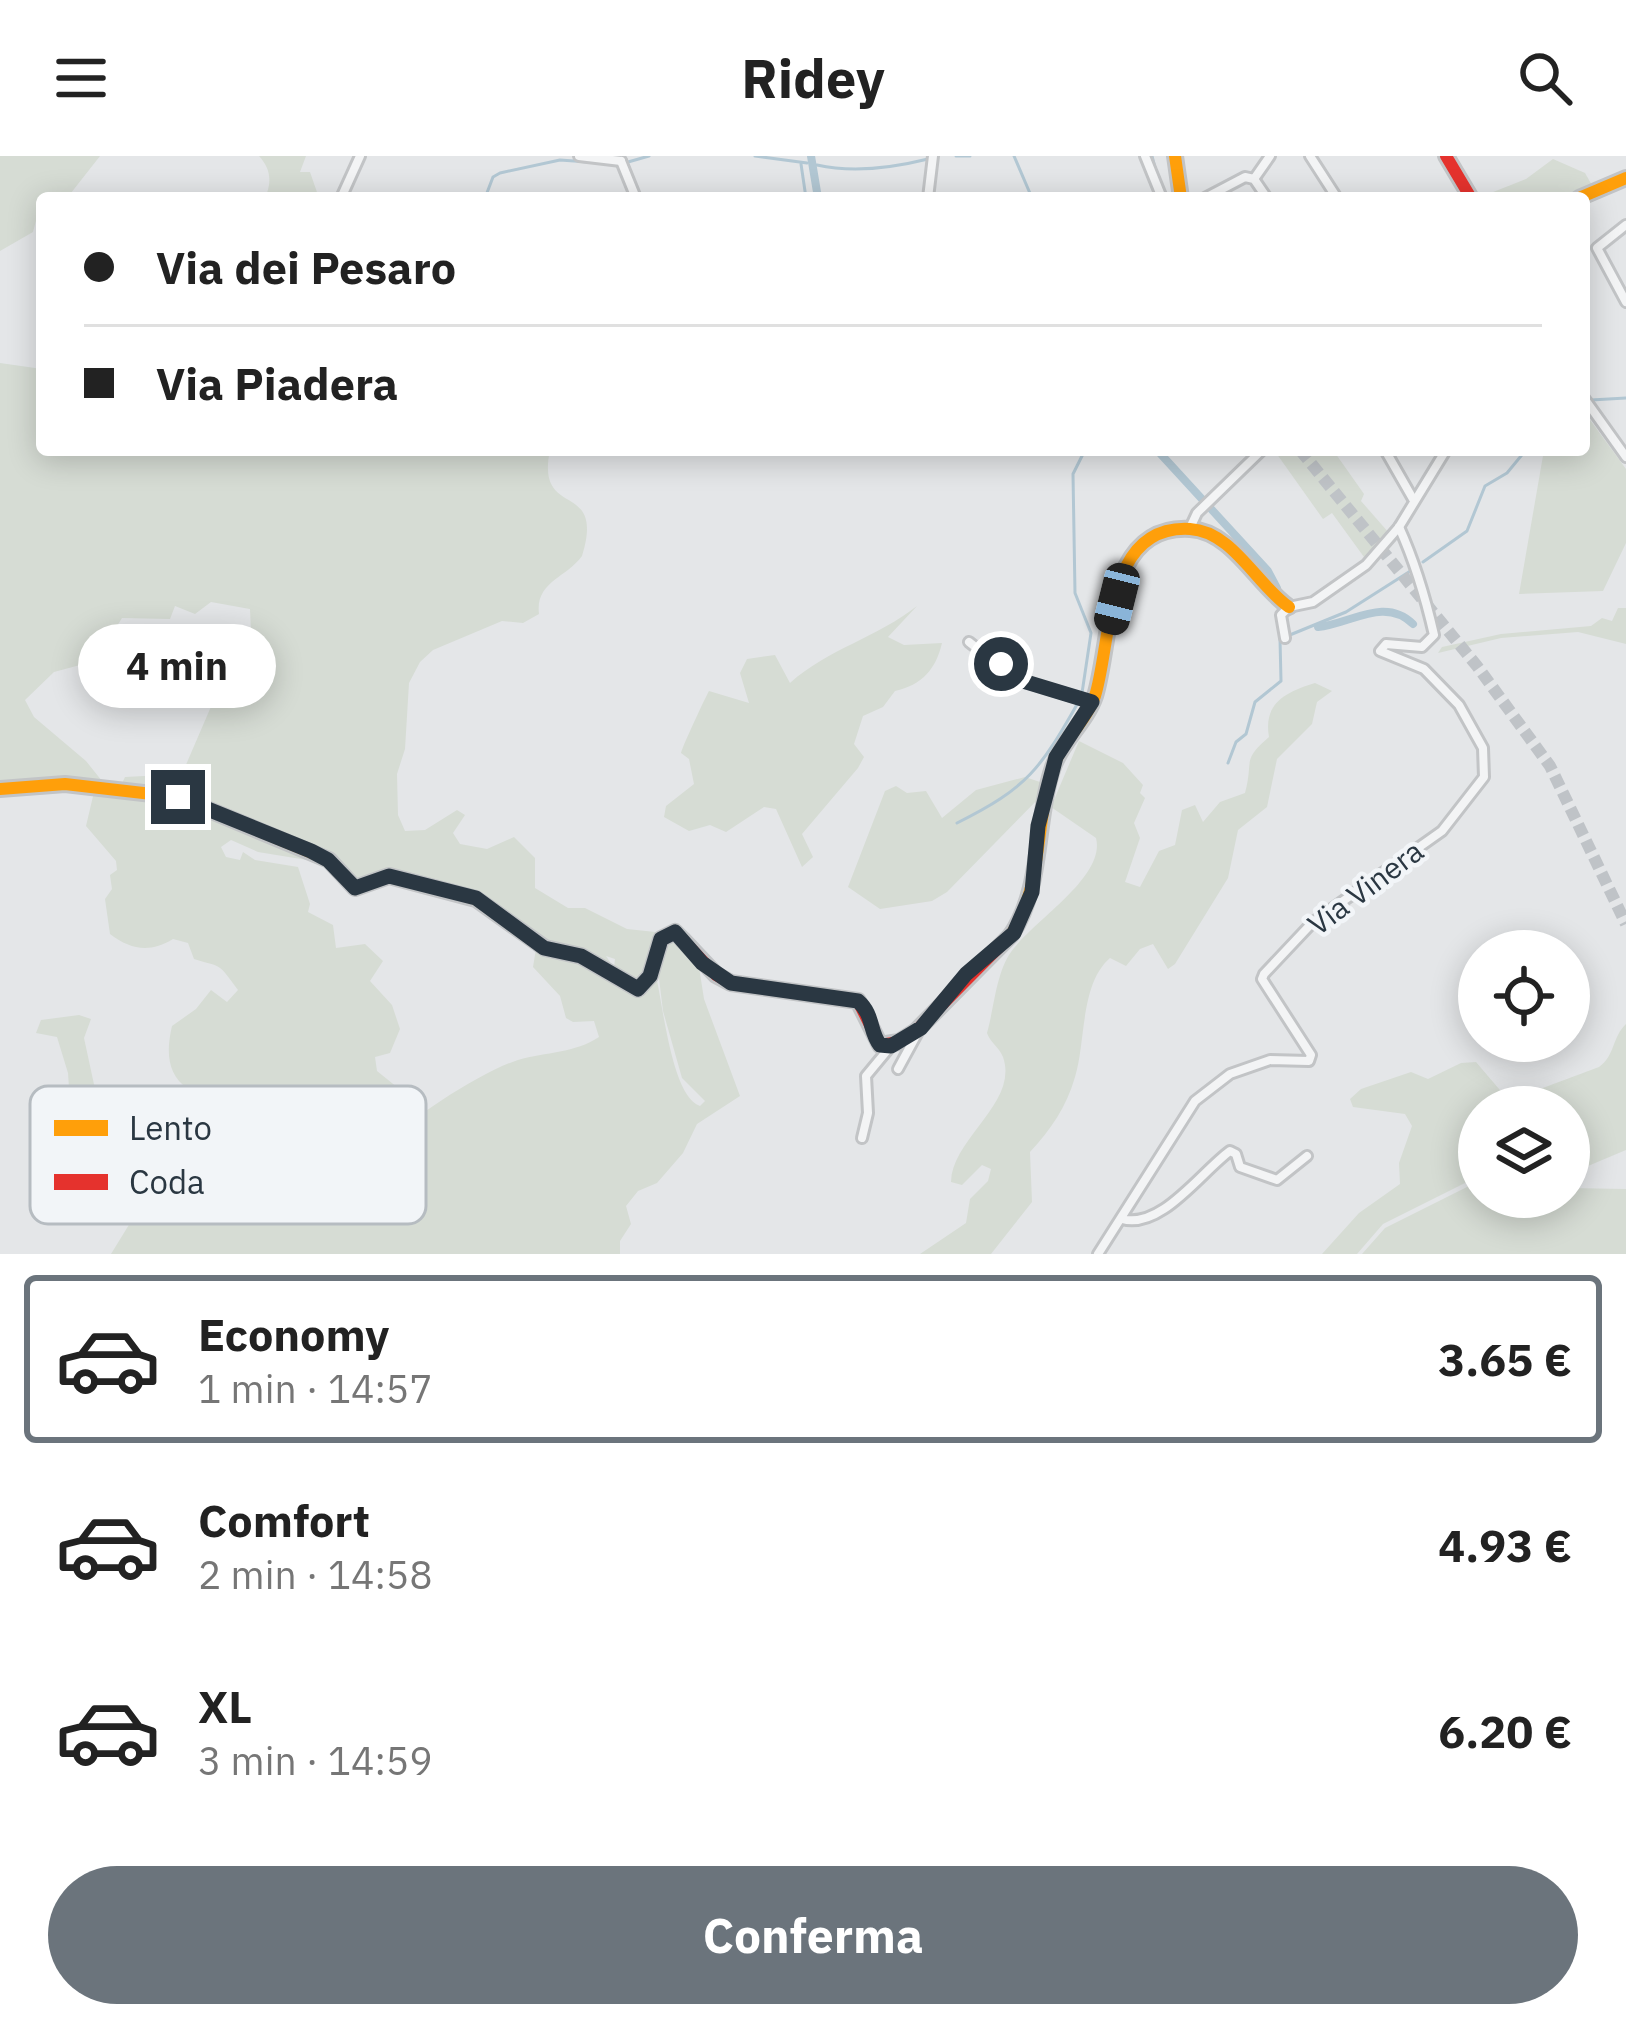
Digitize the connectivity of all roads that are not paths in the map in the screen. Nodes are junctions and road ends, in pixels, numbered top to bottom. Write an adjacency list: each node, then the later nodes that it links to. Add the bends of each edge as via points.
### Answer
1 (360, 156): 12 (street)
2 (579, 156): 8 (street)
3 (1145, 156): 15 (street)
4 (1270, 156): 11 (street)
5 (1310, 156): 19 (street)
6 (1446, 156): 20 (street)
7 (933, 158): 14 (street)
8 (621, 159): 13 (street)
9 (1179, 160): 16 (street)
10 (1626, 178): 21 (street)
11 (1254, 179): 17 (street); 18 (street)
12 (344, 192)
13 (634, 192)
14 (929, 192)
15 (1160, 192)
16 (1180, 192)
17 (1215, 192)
18 (1263, 192)
19 (1333, 192)
20 (1467, 192)
21 (1590, 196)
22 (1626, 225): 23 (street, via 1597,248)
23 (1626, 302)
24 (1590, 407): 28 (street)
25 (1252, 456): 31 (street)
26 (1388, 456): 29 (street)
27 (1442, 456): 29 (street)
28 (1626, 457)
29 (1413, 499): 30 (street)
30 (1399, 527): 32 (street, via 1361,569 1313,602); 42 (street, Via Vinera, via 1433,635 1422,647 1386,644 1380,651 1437,678 1471,723 1485,755 1484,777 1442,831 1312,923 1264,974 1310,1061 1270,1060 1212,1084)
31 (1190, 530): 32 (street, via 1232,552); 35 (street, via 1154,534 1128,561)
32 (1289, 607): 33 (street, via 1281,615)
33 (1283, 636)
34 (969, 642): 35 (street, via 1016,679)
35 (1092, 702): 37 (street, via 1056,757 1032,892 1014,933)
36 (0, 789): 38 (street, via 65,784 178,797 328,860 349,886 389,876 476,898 544,948 581,956 638,989 661,939 675,932 731,983 858,1001 874,1037)
37 (921, 1028): 38 (street); 39 (street)
38 (891, 1046): 40 (street, via 866,1076)
39 (898, 1069)
40 (862, 1138)
41 (1307, 1156): 42 (street, via 1277,1180 1240,1167 1230,1151 1161,1210)
42 (1122, 1219): 43 (street)
43 (1098, 1254)

